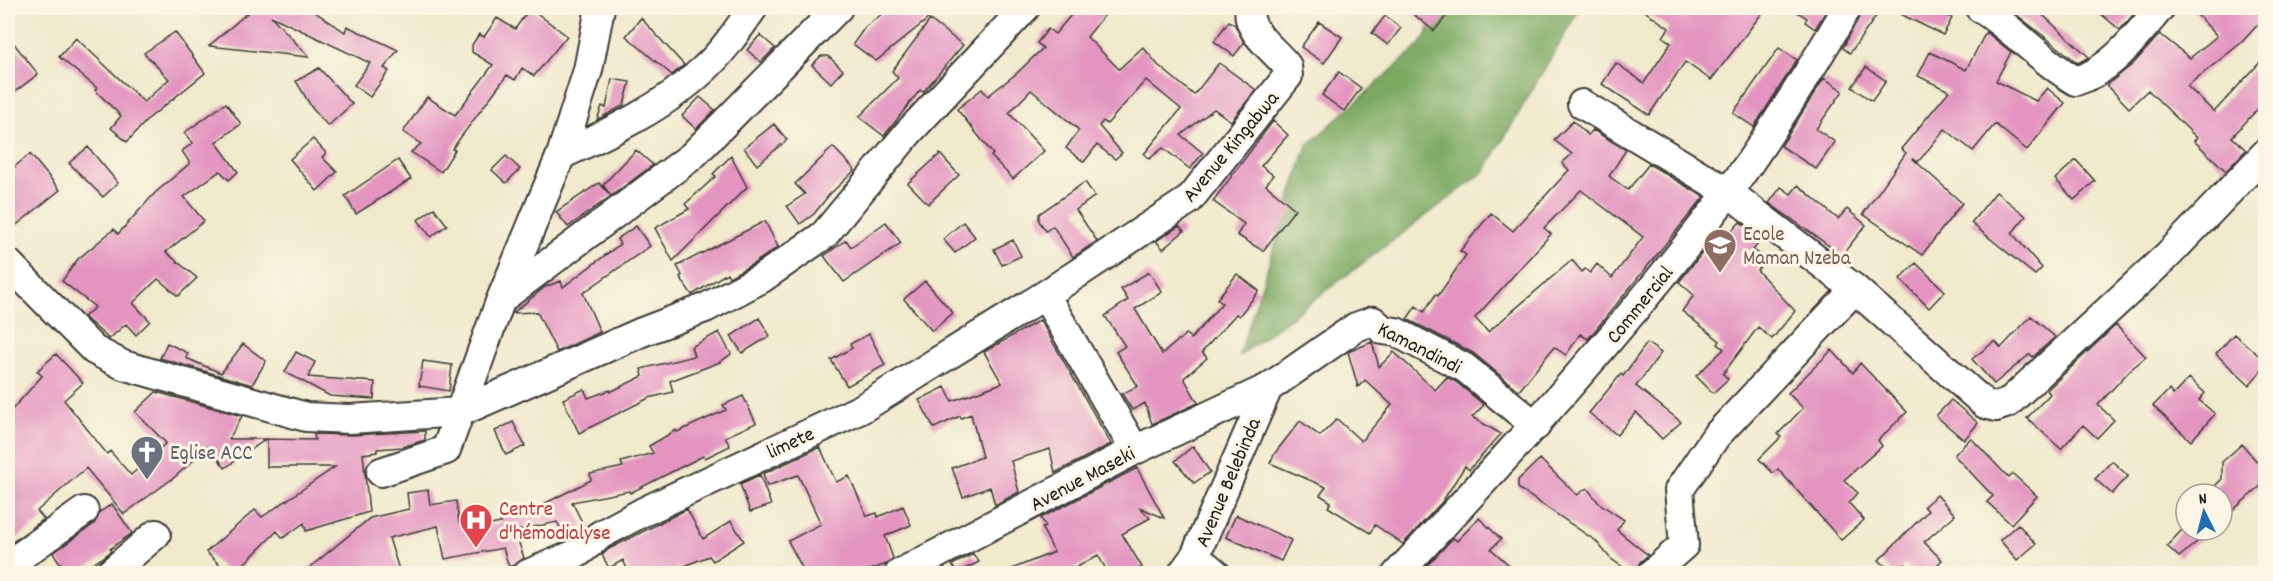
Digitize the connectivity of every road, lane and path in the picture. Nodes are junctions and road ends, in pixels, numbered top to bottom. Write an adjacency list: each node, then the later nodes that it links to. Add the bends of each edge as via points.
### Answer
1 (600, 8): 11 (street, via 588,70)
2 (753, 8): 11 (street, via 705,69 662,102)
3 (838, 8): 16 (street, via 692,156)
4 (1025, 8): 18 (street, via 908,134 824,235 762,278 705,308)
5 (1250, 8): 15 (street, Avenue Kingabwa, via 1251,26 1289,71 1285,82 1189,200)
6 (1847, 8): 12 (street, Commercial)
7 (1980, 8): 8 (street, via 2076,81 2091,76 2126,48)
8 (2160, 8)
9 (1582, 104): 12 (street)
10 (2265, 153): 14 (street, via 2168,255 2008,403 1996,407 1985,404)
11 (561, 155): 16 (street)
12 (1728, 192): 14 (street); 19 (street, Commercial)
13 (8, 263): 18 (street, via 94,350 123,365 306,417 350,419)
14 (1855, 290): 30 (street, via 1716,436 1679,490 1684,545)
15 (1045, 296): 20 (street); 27 (street, limete, via 861,409 643,512 600,535 578,553)
16 (501, 299): 18 (street)
17 (1268, 388): 19 (street, Kamandindi, via 1356,327 1373,321 1383,330 1396,332 1465,369); 20 (street, Avenue Maseki); 25 (street, Avenue Belebinda)
18 (460, 412): 21 (street, via 446,450)
19 (1536, 426): 29 (street, Commercial)
20 (1135, 450): 28 (street, Avenue Maseki)
21 (381, 472)
22 (84, 510): 24 (street)
23 (156, 534): 26 (street)
24 (8, 566)
25 (1198, 568)
26 (109, 573)
27 (528, 573)
28 (899, 573)
29 (1397, 573)
30 (1651, 573)

